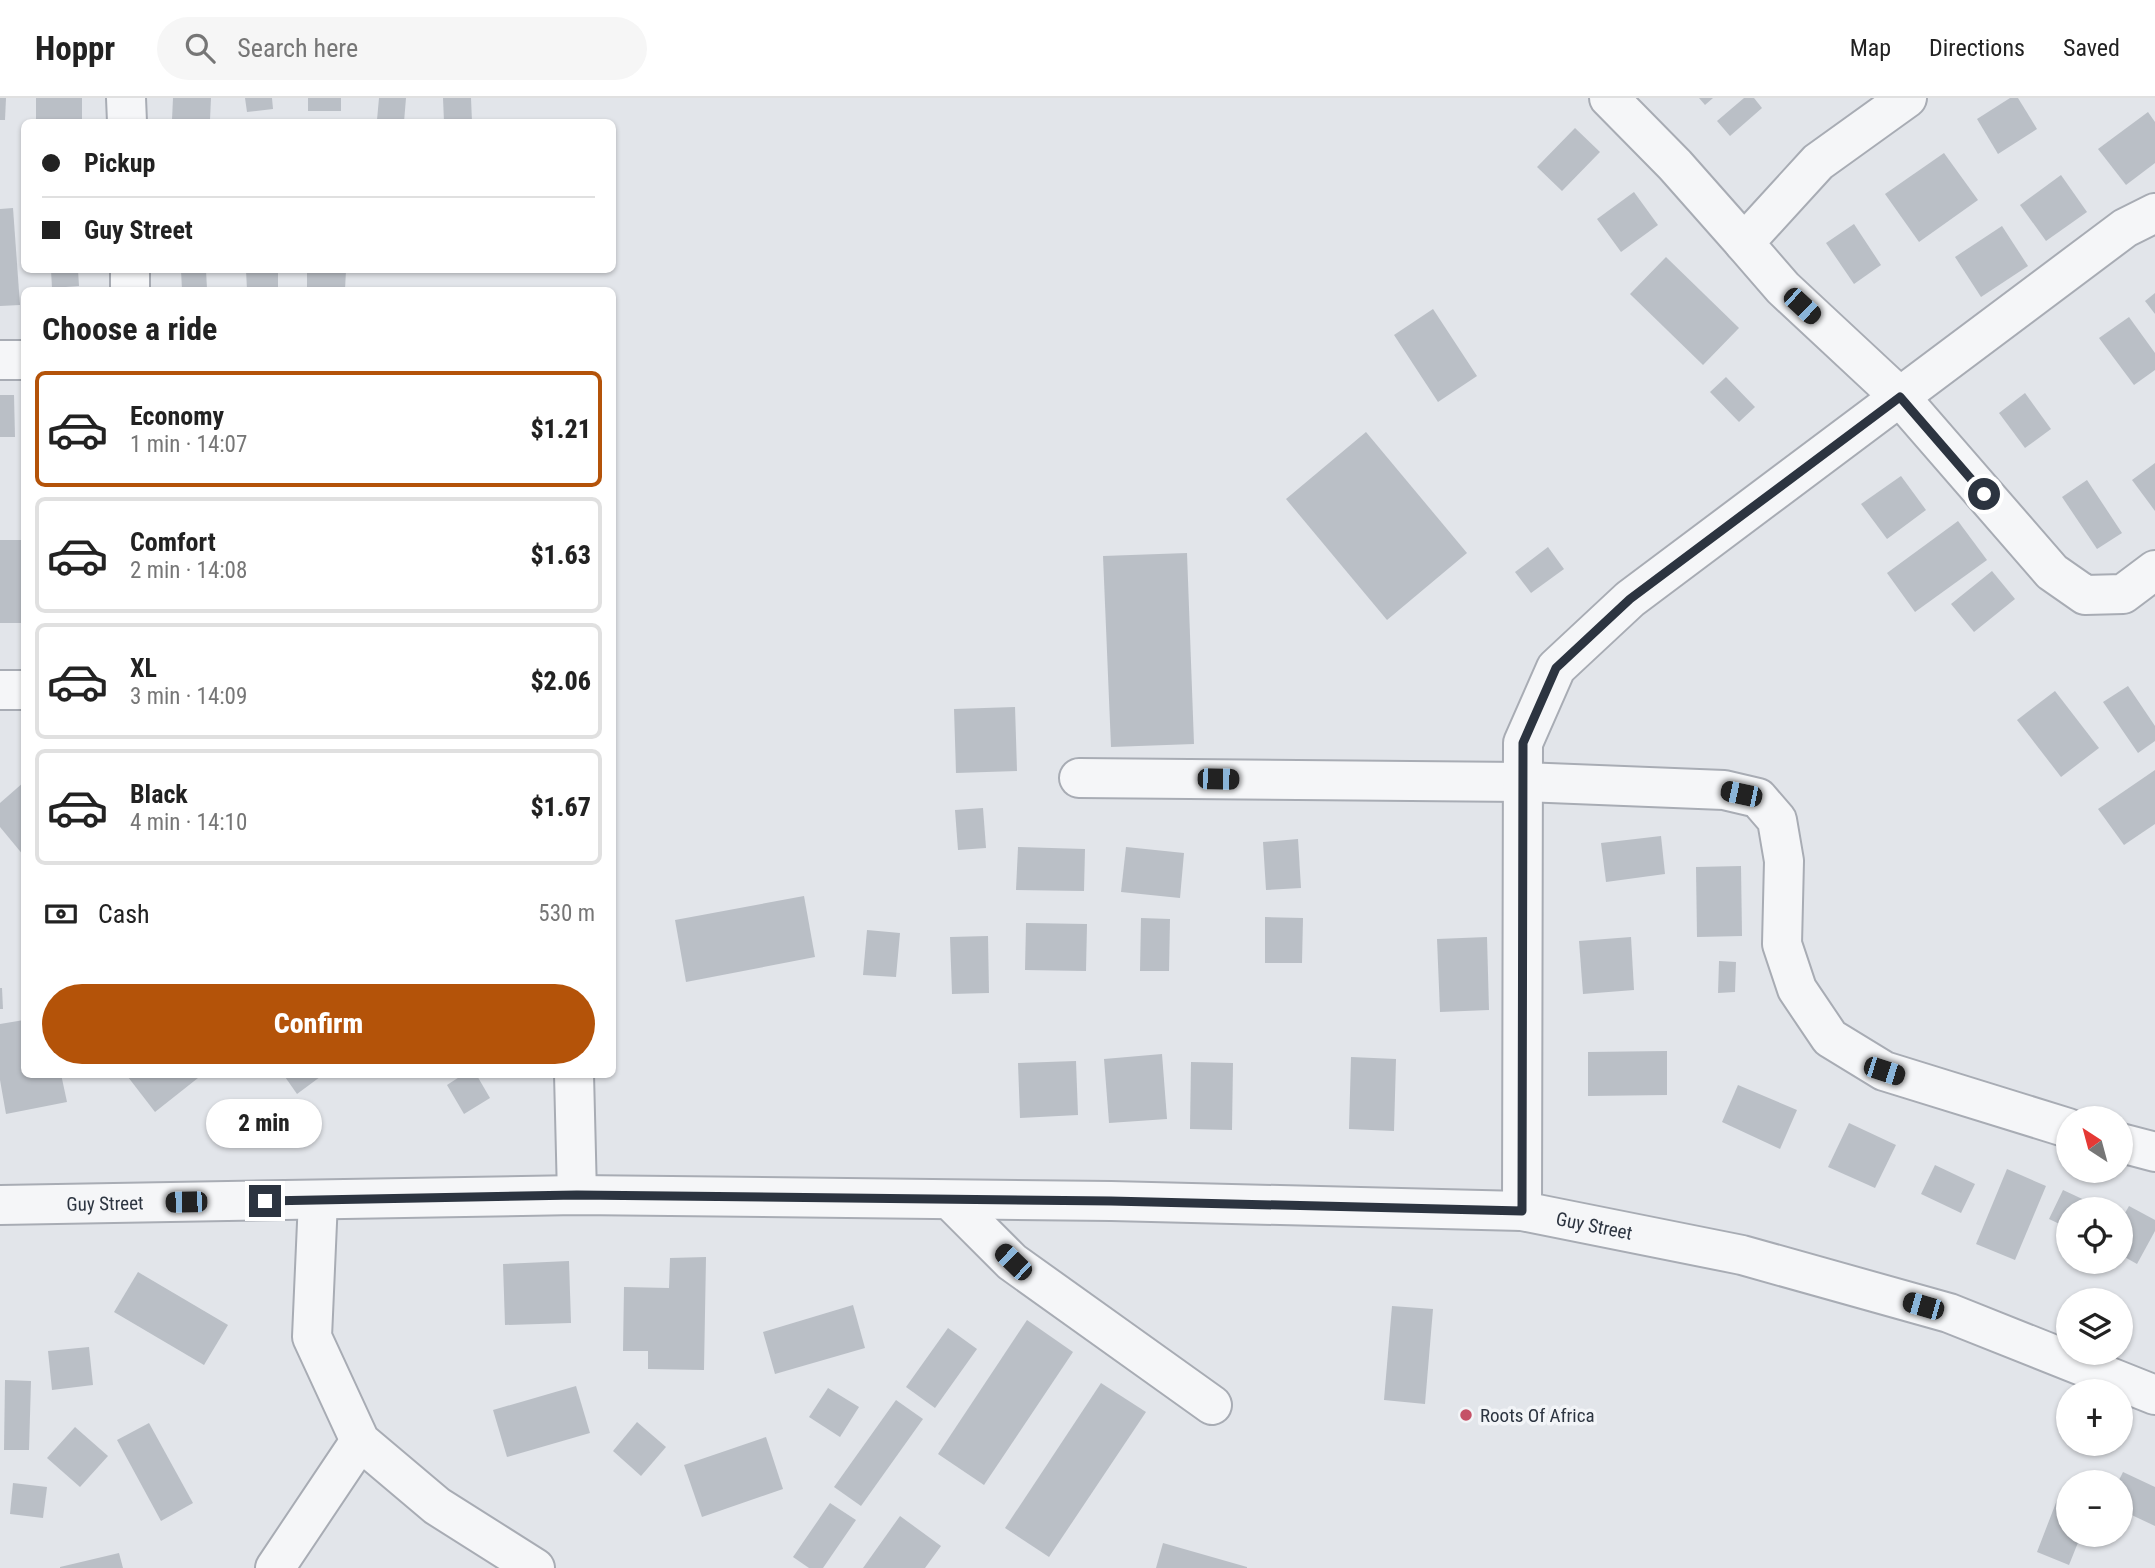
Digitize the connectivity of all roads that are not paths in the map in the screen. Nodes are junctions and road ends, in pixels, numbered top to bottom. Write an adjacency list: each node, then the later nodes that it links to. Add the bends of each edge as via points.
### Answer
1 (126, 98): 4 (street)
2 (1609, 98): 6 (street)
3 (1907, 98): 6 (street, via 1818,163)
4 (127, 119)
5 (2155, 213): 9 (street, via 2125,228)
6 (1744, 243): 9 (street, via 1783,288)
7 (0, 360): 8 (street)
8 (21, 360)
9 (1900, 397): 10 (street, via 2052,572 2085,595 2123,594); 14 (street, via 1630,599 1556,668 1523,743)
10 (2155, 570)
11 (0, 690): 12 (street)
12 (21, 690)
13 (1079, 778): 14 (street)
14 (1523, 782): 16 (street, via 1724,790 1758,798 1777,820 1784,861 1782,944 1797,989 1830,1038 1884,1071); 23 (street)
15 (574, 1078): 19 (street)
16 (2056, 1124)
17 (2133, 1146): 18 (street)
18 (2155, 1152)
19 (577, 1195): 20 (street, Guy Street); 21 (street, Guy Street)
20 (318, 1200): 22 (street, Guy Street); 26 (street, via 312,1337)
21 (950, 1200): 23 (street, Guy Street); 25 (street, via 1013,1262)
22 (0, 1205)
23 (1522, 1211): 24 (street, Guy Street, via 1742,1255 1948,1313)
24 (2155, 1395)
25 (1212, 1405)
26 (360, 1441): 27 (street); 28 (street, via 437,1506)
27 (275, 1568)
28 (535, 1568)

